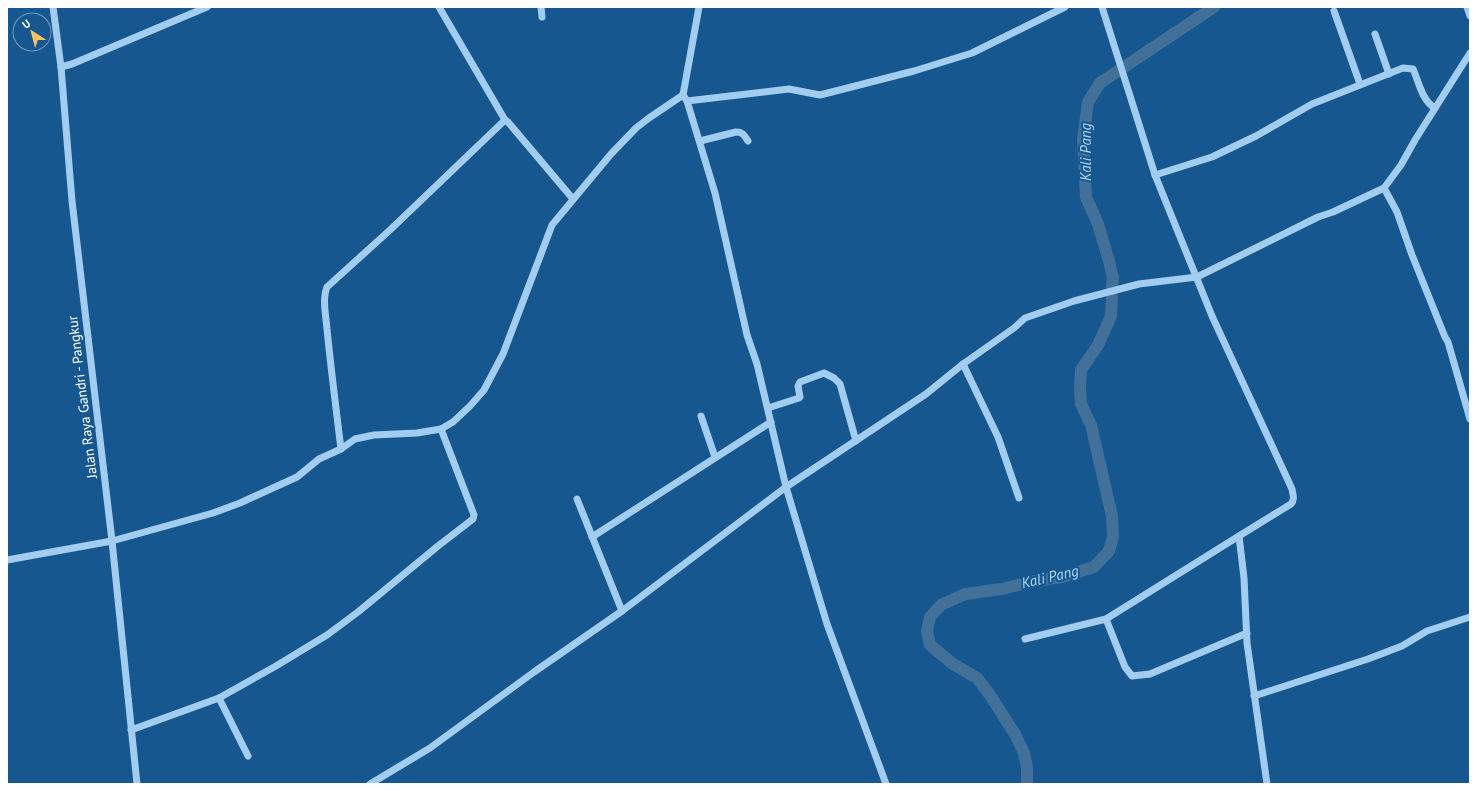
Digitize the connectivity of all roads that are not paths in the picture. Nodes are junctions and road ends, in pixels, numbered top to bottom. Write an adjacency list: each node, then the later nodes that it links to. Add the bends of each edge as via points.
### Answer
1 (53, 7): 14 (street, Jalan Raya Gandri - Pangkur)
2 (206, 7): 14 (street)
3 (439, 7): 19 (street)
4 (541, 7): 11 (street)
5 (699, 7): 17 (street)
6 (1065, 7): 17 (street, via 972,53 820,95 789,89)
7 (1102, 7): 22 (street)
8 (1467, 7): 10 (street)
9 (1334, 11): 16 (street)
10 (1470, 16)
11 (542, 17)
12 (1375, 34): 15 (street)
13 (1470, 53): 18 (street)
14 (60, 67): 40 (street, Jalan Raya Gandri - Pangkur, via 72,201)
15 (1389, 74): 16 (street); 18 (street, via 1403,68 1412,68 1426,100)
16 (1360, 84): 22 (street, via 1312,104 1256,136 1212,157)
17 (685, 98): 21 (street); 24 (street, via 636,128)
18 (1435, 108): 23 (street, via 1398,170)
19 (508, 123): 24 (street); 33 (street, via 327,287 325,296 331,368)
20 (748, 141): 21 (street, via 744,134 736,132)
21 (700, 142): 27 (street, via 715,193 747,335)
22 (1155, 174): 25 (street)
23 (1384, 188): 25 (street, via 1318,217); 29 (street, via 1398,212 1412,255 1448,342)
24 (573, 199): 31 (street, via 552,225 495,371 484,390 470,406)
25 (1197, 277): 26 (street, via 1139,284 1074,301 1025,318); 38 (street, via 1212,316 1294,497 1287,508)
26 (963, 364): 32 (street, via 926,394); 36 (street, via 998,437)
27 (768, 408): 30 (street); 32 (street, via 799,398 800,382 824,373 840,384)
28 (701, 416): 34 (street)
29 (1470, 419)
30 (771, 422): 34 (street); 35 (street)
31 (441, 429): 33 (street, via 374,435 355,439); 48 (street, via 474,515 473,519 326,635)
32 (856, 441): 35 (street)
33 (341, 449): 40 (street, via 320,459 296,476 240,503)
34 (715, 457): 39 (street)
35 (786, 487): 42 (street); 53 (street, via 827,624)
36 (1019, 498)
37 (578, 499): 39 (street)
38 (1239, 536): 44 (street); 45 (street)
39 (592, 537): 42 (street)
40 (112, 541): 41 (street); 49 (street, Jalan Raya Gandri - Pangkur)
41 (7, 560)
42 (622, 611): 52 (street, via 430,748)
43 (1470, 617): 47 (street, via 1427,631 1402,646 1368,659)
44 (1106, 619): 45 (street, via 1125,667 1132,676 1150,674); 46 (street)
45 (1247, 633): 47 (street)
46 (1025, 639)
47 (1254, 696): 54 (street)
48 (219, 698): 49 (street); 50 (street)
49 (131, 730): 51 (street, Jalan Raya Gandri - Pangkur)
50 (248, 756)
51 (137, 784)
52 (370, 784)
53 (886, 784)
54 (1267, 784)

